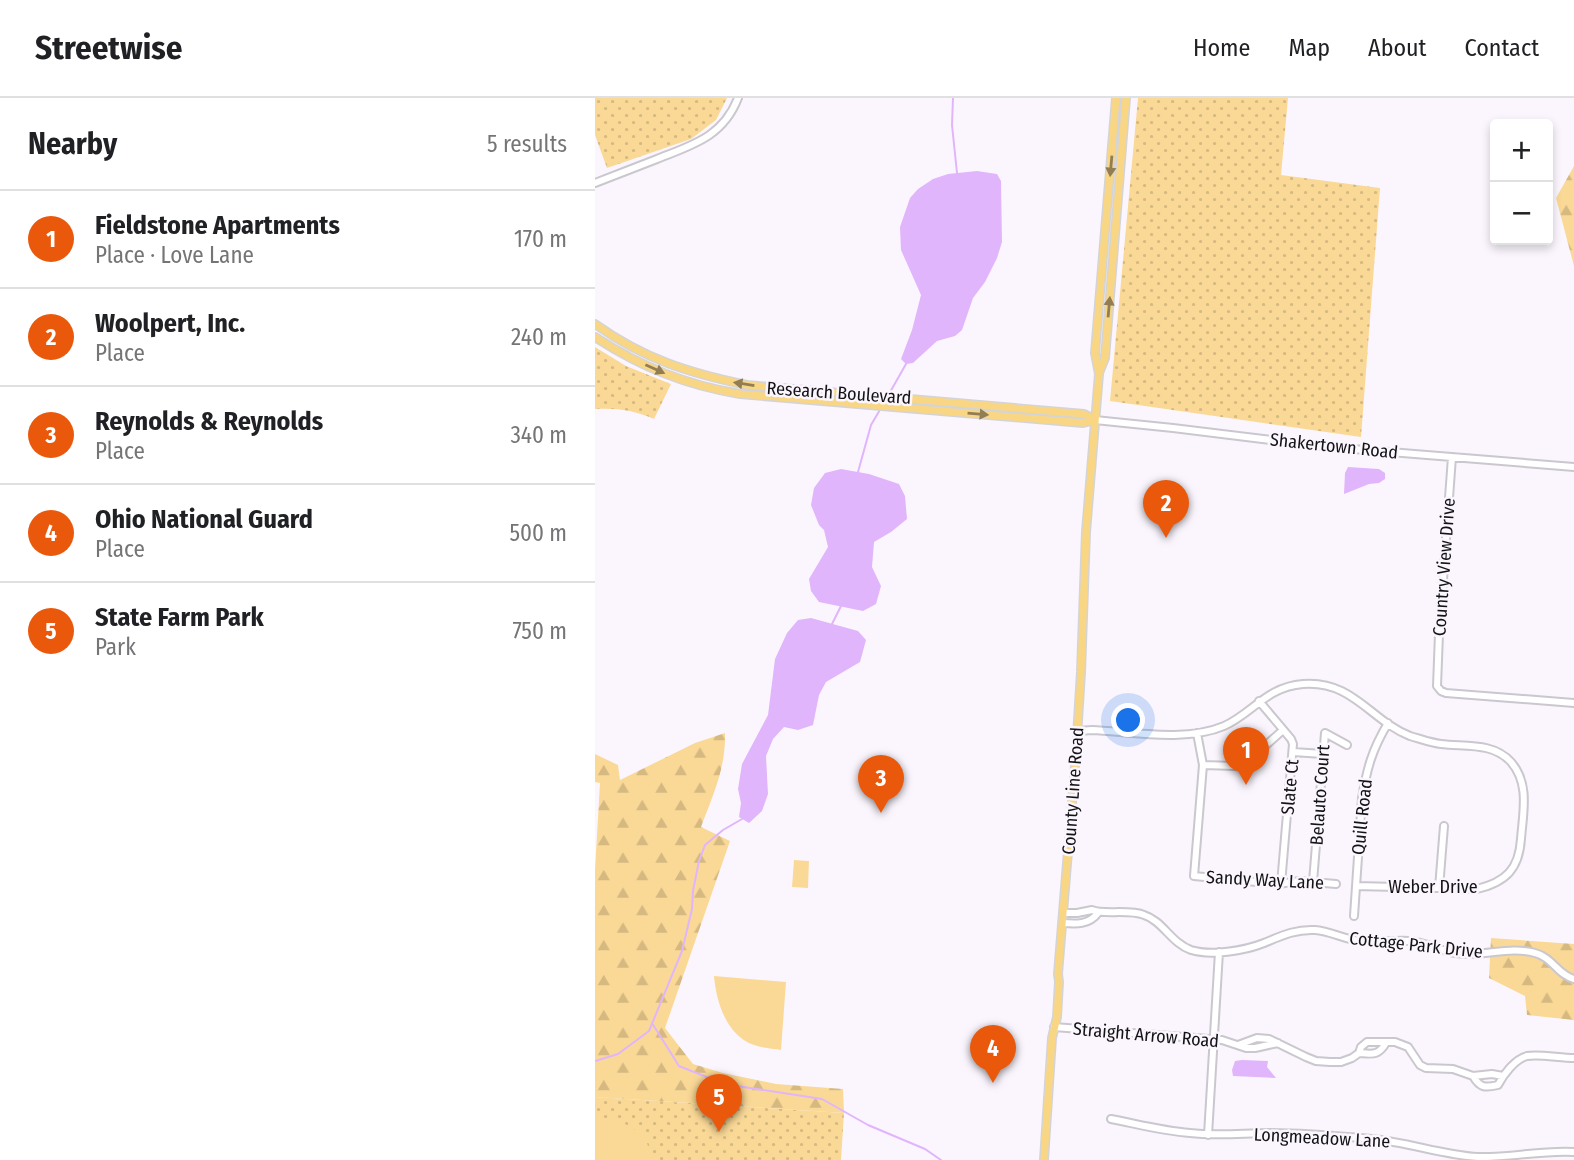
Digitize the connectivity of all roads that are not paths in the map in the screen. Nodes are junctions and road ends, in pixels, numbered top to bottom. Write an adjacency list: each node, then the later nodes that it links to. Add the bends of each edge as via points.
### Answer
1 (738, 98): 4 (street, via 707,137)
2 (1117, 98): 5 (main road, one-way to 5)
3 (1126, 98): 6 (main road)
4 (595, 183)
5 (1105, 237): 6 (main road); 9 (main road, via 1095,353)
6 (1115, 238): 9 (main road, one-way to 6, via 1105,358)
7 (595, 324): 10 (main road, Research Boulevard, one-way to 7, via 1084,414 747,386 665,364)
8 (595, 337): 10 (main road, Research Boulevard, one-way to 10, via 687,383 740,394 1083,424)
9 (1099, 374): 10 (main road)
10 (1095, 420): 11 (street, Shakertown Road); 17 (main road, County Line Road)
11 (1452, 457): 12 (street, Shakertown Road); 14 (street, Country View Drive, via 1437,686 1446,693)
12 (1574, 467)
13 (1259, 701): 15 (street, Weber Drive, via 1303,684 1330,687 1353,697); 16 (street, Slate Ct); 18 (street, Weber Drive, via 1236,720)
14 (1574, 703)
15 (1388, 723): 27 (street, Quill Road, via 1375,744 1365,779); 28 (street, Weber Drive, via 1425,741 1496,751 1509,759 1520,776 1524,796 1520,850 1510,872 1490,886)
16 (1283, 730): 20 (street, Slate Ct, via 1291,738); 22 (street, via 1235,766)
17 (1078, 731): 18 (street, Weber Drive); 29 (main road, County Line Road)
18 (1197, 733): 22 (street)
19 (1346, 745): 21 (street, Belauto Court, via 1325,733)
20 (1293, 752): 21 (street); 25 (street, Slate Ct)
21 (1323, 754): 24 (street, Belauto Court)
22 (1203, 765): 25 (street, Sandy Way Lane, via 1193,876)
23 (1444, 826): 28 (street)
24 (1313, 882): 25 (street, Sandy Way Lane); 26 (street, Sandy Way Lane)
25 (1281, 884)
26 (1336, 884)
27 (1356, 886): 28 (street, Weber Drive); 31 (street, Quill Road)
28 (1439, 888)
29 (1064, 912): 30 (street, Cottage Park Drive); 32 (main road, County Line Road)
30 (1098, 913): 32 (street, Cottage Park Drive, via 1079,924); 33 (street, Cottage Park Drive, via 1144,914 1183,946)
31 (1354, 916)
32 (1063, 923): 35 (main road, County Line Road)
33 (1219, 952): 34 (street, Cottage Park Drive, via 1311,930 1361,942 1419,942 1452,953 1538,953); 36 (street)
34 (1574, 979)
35 (1054, 1027): 36 (street, Straight Arrow Road); 45 (main road, County Line Road)
36 (1213, 1041): 38 (street, Straight Arrow Road, via 1246,1048 1278,1043 1316,1061 1341,1062); 43 (street)
37 (1386, 1043): 38 (street, Straight Arrow Road, via 1375,1054); 38 (street, Straight Arrow Road, via 1367,1042); 40 (street, via 1408,1047 1426,1068 1453,1069)
38 (1359, 1053)
39 (1574, 1058): 41 (street, via 1528,1056)
40 (1473, 1076): 41 (street); 41 (street, via 1487,1088 1498,1085)
41 (1503, 1076)
42 (1111, 1119): 43 (street, Longmeadow Lane)
43 (1208, 1135): 44 (street, Longmeadow Lane, via 1295,1133 1374,1139 1475,1157)
44 (1574, 1152)
45 (1044, 1160)

